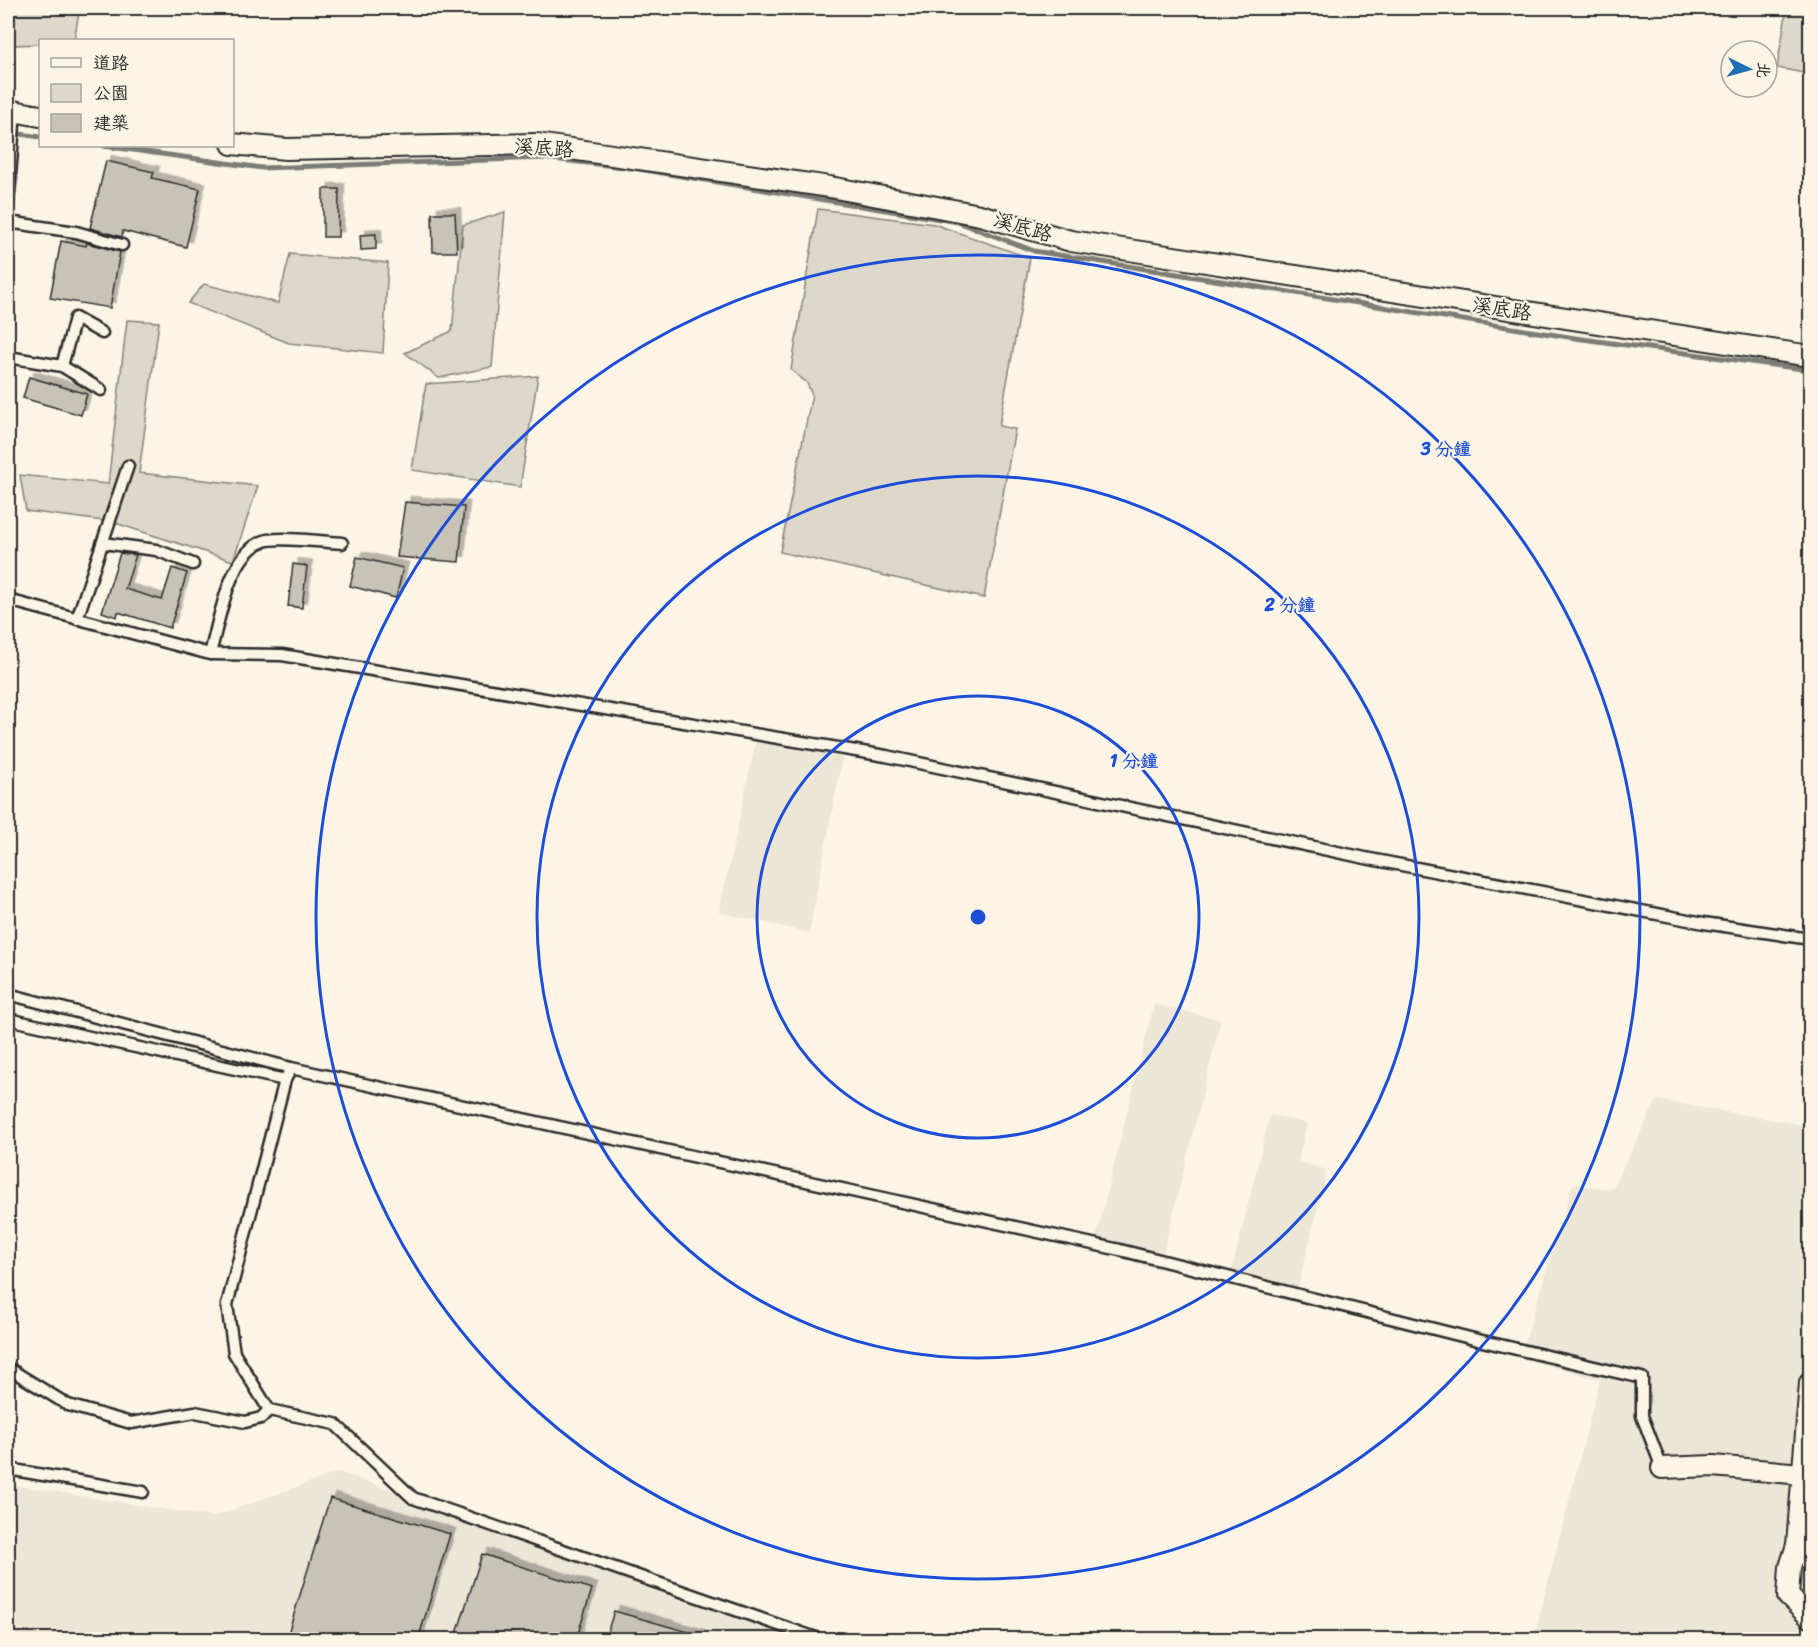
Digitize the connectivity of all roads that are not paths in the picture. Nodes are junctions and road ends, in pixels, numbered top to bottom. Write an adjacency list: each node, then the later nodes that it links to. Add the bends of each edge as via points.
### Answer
1 (11, 111): 2 (street); 4 (lane)
2 (39, 116)
3 (234, 144): 8 (street, 溪底路, via 286,149 537,144 830,187 980,215 1083,243)
4 (8, 202)
5 (8, 222): 6 (lane, via 76,232)
6 (122, 245)
7 (102, 333): 10 (lane, via 75,318)
8 (1810, 356)
9 (8, 357): 10 (lane)
10 (62, 366): 11 (lane)
11 (101, 390)
12 (128, 466): 13 (lane)
13 (102, 543): 15 (lane, via 156,550); 17 (lane)
14 (342, 543): 18 (lane, via 265,540 244,552 231,579)
15 (193, 564)
16 (8, 600): 17 (lane)
17 (77, 619): 18 (lane)
18 (210, 654): 19 (lane, via 282,655 874,754 1370,859 1704,923)
19 (1810, 939)
20 (8, 994): 22 (lane)
21 (8, 1019): 23 (lane)
22 (291, 1068): 23 (lane); 27 (lane, via 1120,1250 1478,1341 1642,1378 1642,1416)
23 (285, 1080): 26 (lane, via 227,1305 234,1353)
24 (8, 1368): 26 (lane, via 69,1405 131,1424 195,1413 245,1422 261,1418)
25 (1810, 1383): 29 (street)
26 (268, 1410): 32 (lane, via 335,1424 413,1498)
27 (1662, 1468): 29 (street, via 1713,1466)
28 (8, 1469): 30 (lane)
29 (1802, 1474): 31 (street, via 1797,1545 1788,1596)
30 (143, 1492)
31 (1810, 1617)
32 (822, 1640)

